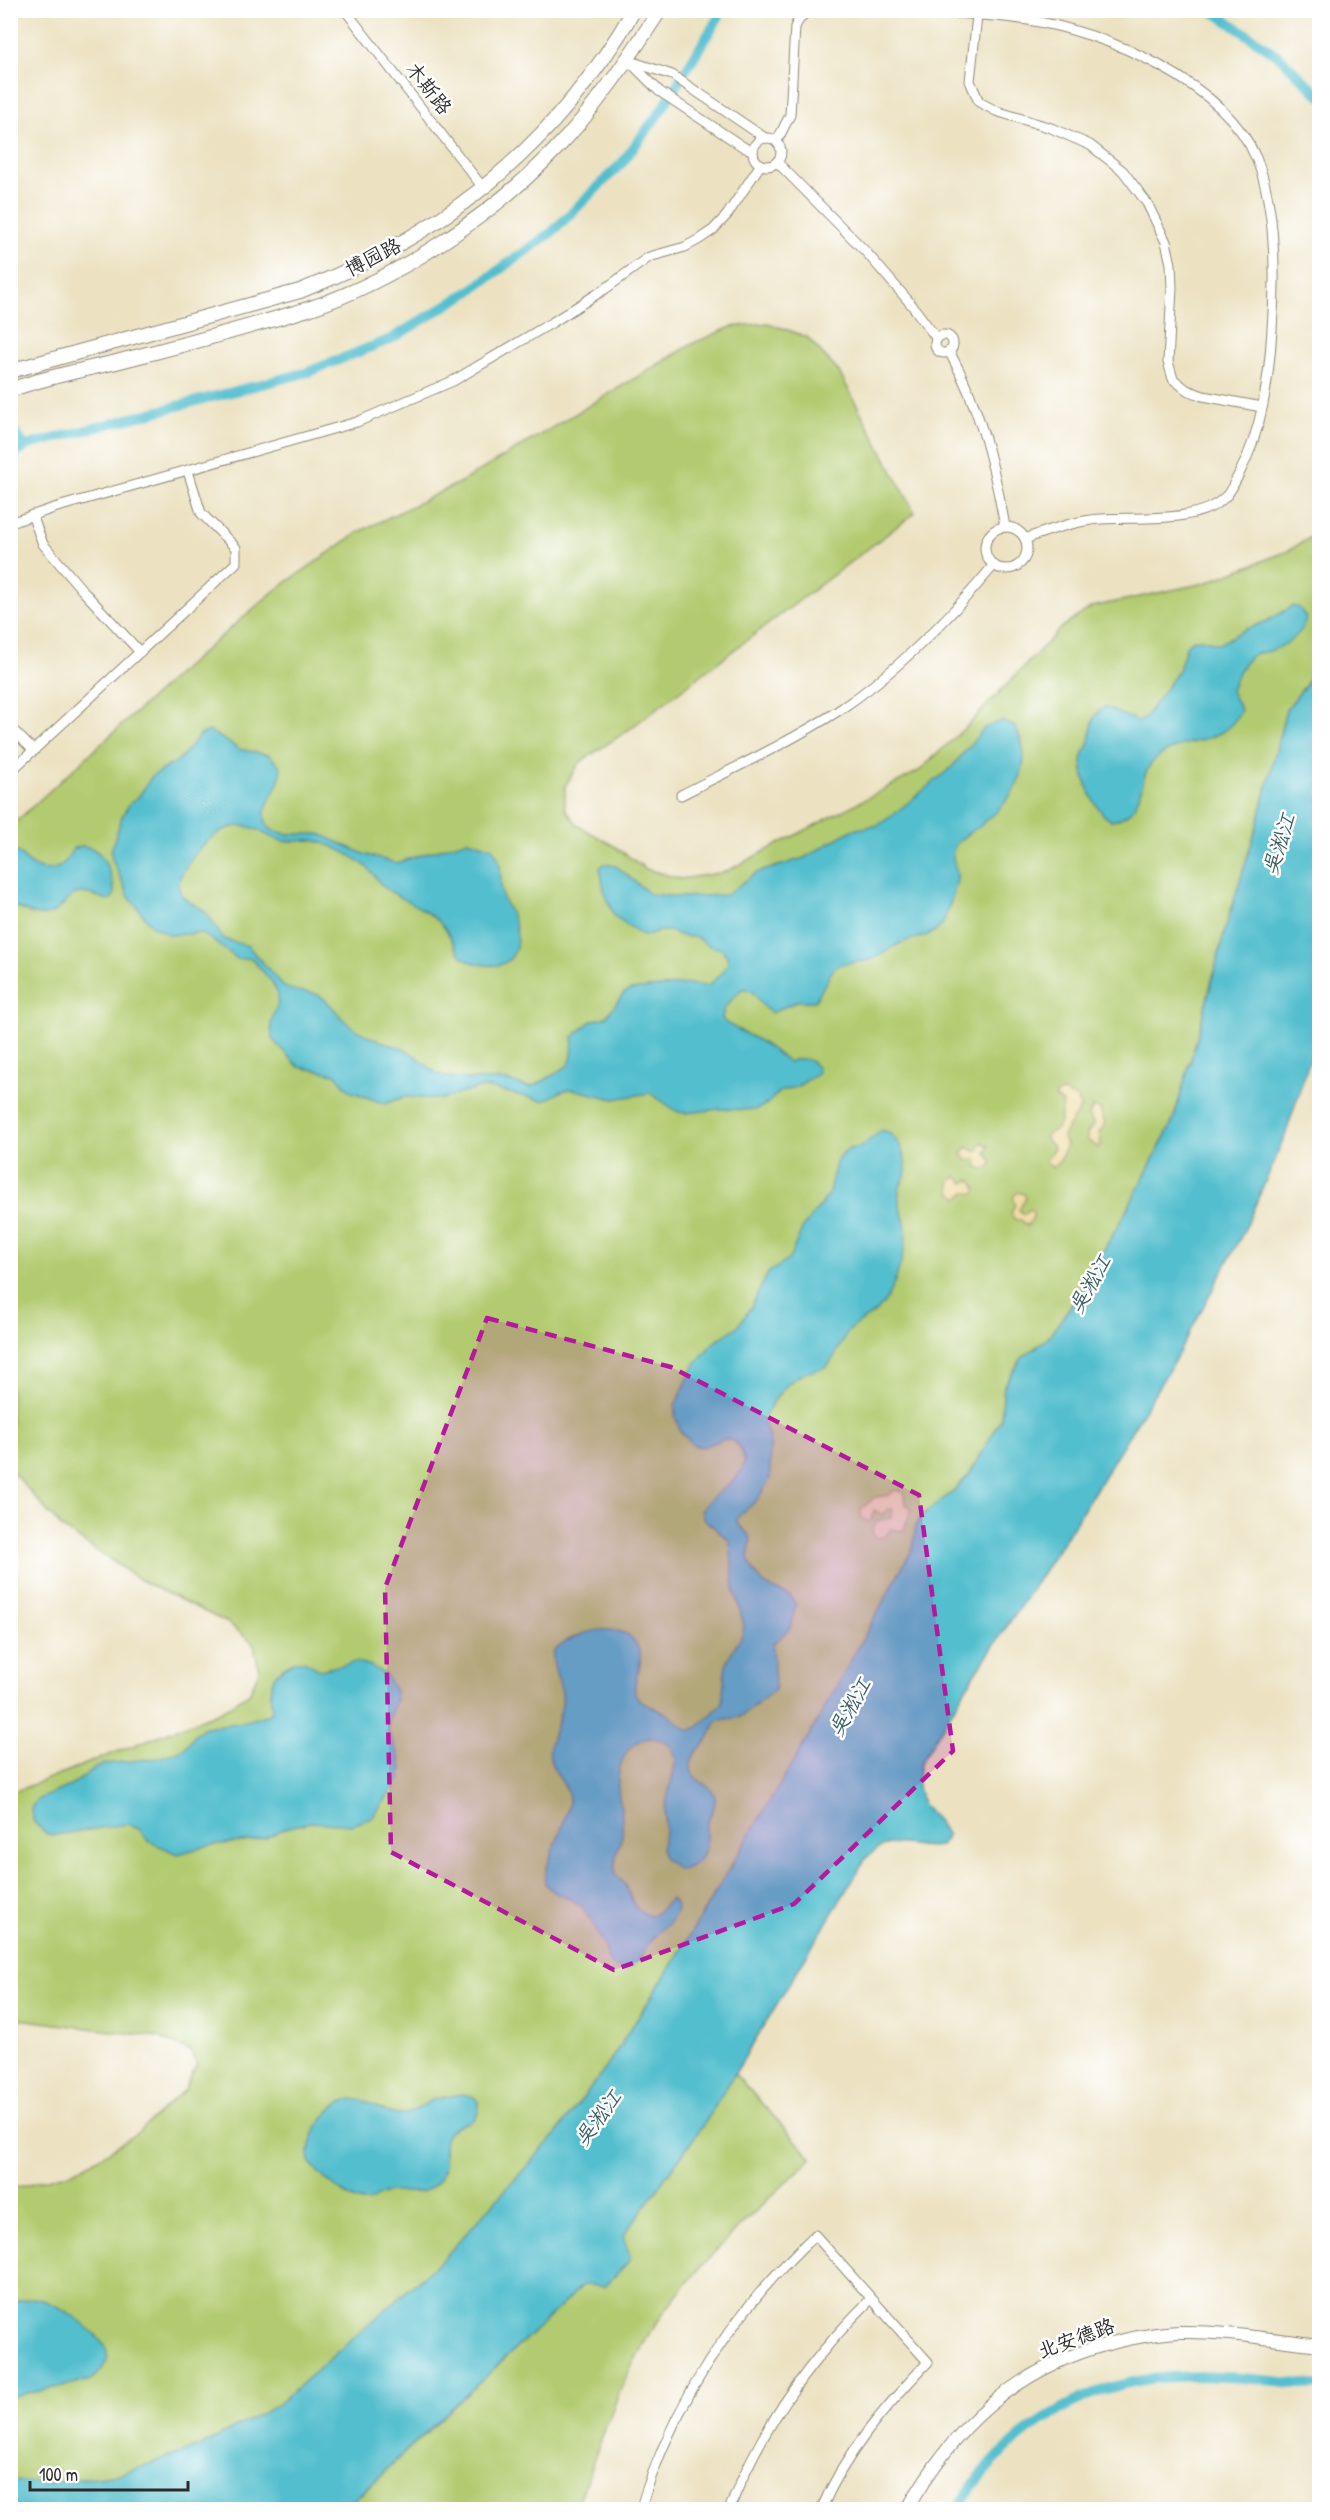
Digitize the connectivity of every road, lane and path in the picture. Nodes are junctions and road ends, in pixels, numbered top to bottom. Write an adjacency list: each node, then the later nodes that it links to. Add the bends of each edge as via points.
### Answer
1 (345, 10): 14 (street, 木斯路)
2 (634, 10): 14 (main road, 博园路, via 609,52 573,99 526,151)
3 (660, 10): 8 (main road, 博园路)
4 (813, 10): 10 (street, via 799,18 795,27 789,115)
5 (882, 11): 6 (street)
6 (901, 11): 7 (street)
7 (977, 16): 17 (street, via 970,81 979,102 1090,146 1123,171 1147,202 1166,242 1171,264 1168,362 1173,379 1203,396); 17 (street, via 1067,29 1134,54 1210,98 1240,130 1256,156 1263,178 1273,255 1271,345)
8 (627, 60): 9 (street, via 672,75); 11 (street, via 659,92); 16 (main road, 博园路, via 554,152 510,191 472,221 384,275 310,308)
9 (765, 138): 10 (street); 11 (street)
10 (777, 141): 12 (street, via 782,150)
11 (753, 150): 13 (street)
12 (777, 162): 13 (street, via 770,166); 21 (street, via 873,260 937,339 944,335 951,338 953,345 949,351 972,398 988,446)
13 (761, 164): 18 (street, via 713,230 685,247 649,256 605,289 468,373 357,422)
14 (484, 189): 15 (main road, 博园路, via 437,223 345,274 300,291)
15 (10, 371)
16 (15, 388)
17 (1262, 407): 22 (street, via 1248,457 1229,492 1217,503 1176,516 1089,520)
18 (189, 471): 19 (street); 24 (street, via 198,507 236,548 236,563)
19 (32, 515): 20 (street); 24 (street, via 43,544)
20 (10, 523)
21 (1005, 527): 22 (street, via 1015,529); 23 (street, via 994,531 985,545)
22 (1026, 540): 23 (street, via 1027,550 1020,564 1010,569)
23 (994, 566): 28 (street, via 962,604 883,678 815,725)
24 (140, 652): 26 (street)
25 (10, 727): 26 (street)
26 (34, 752): 27 (street)
27 (10, 772)
28 (681, 795)
29 (871, 2299): 31 (street, via 815,2235 754,2299 707,2362 681,2408); 32 (street, via 836,2333 796,2385 752,2458); 33 (street, via 928,2362 868,2430 832,2485)
30 (1320, 2345): 34 (street, 北安德路, via 1177,2332 1117,2342 1069,2357 1012,2387 971,2421 936,2461)
31 (640, 2510)
32 (729, 2510)
33 (821, 2510)
34 (907, 2510)

